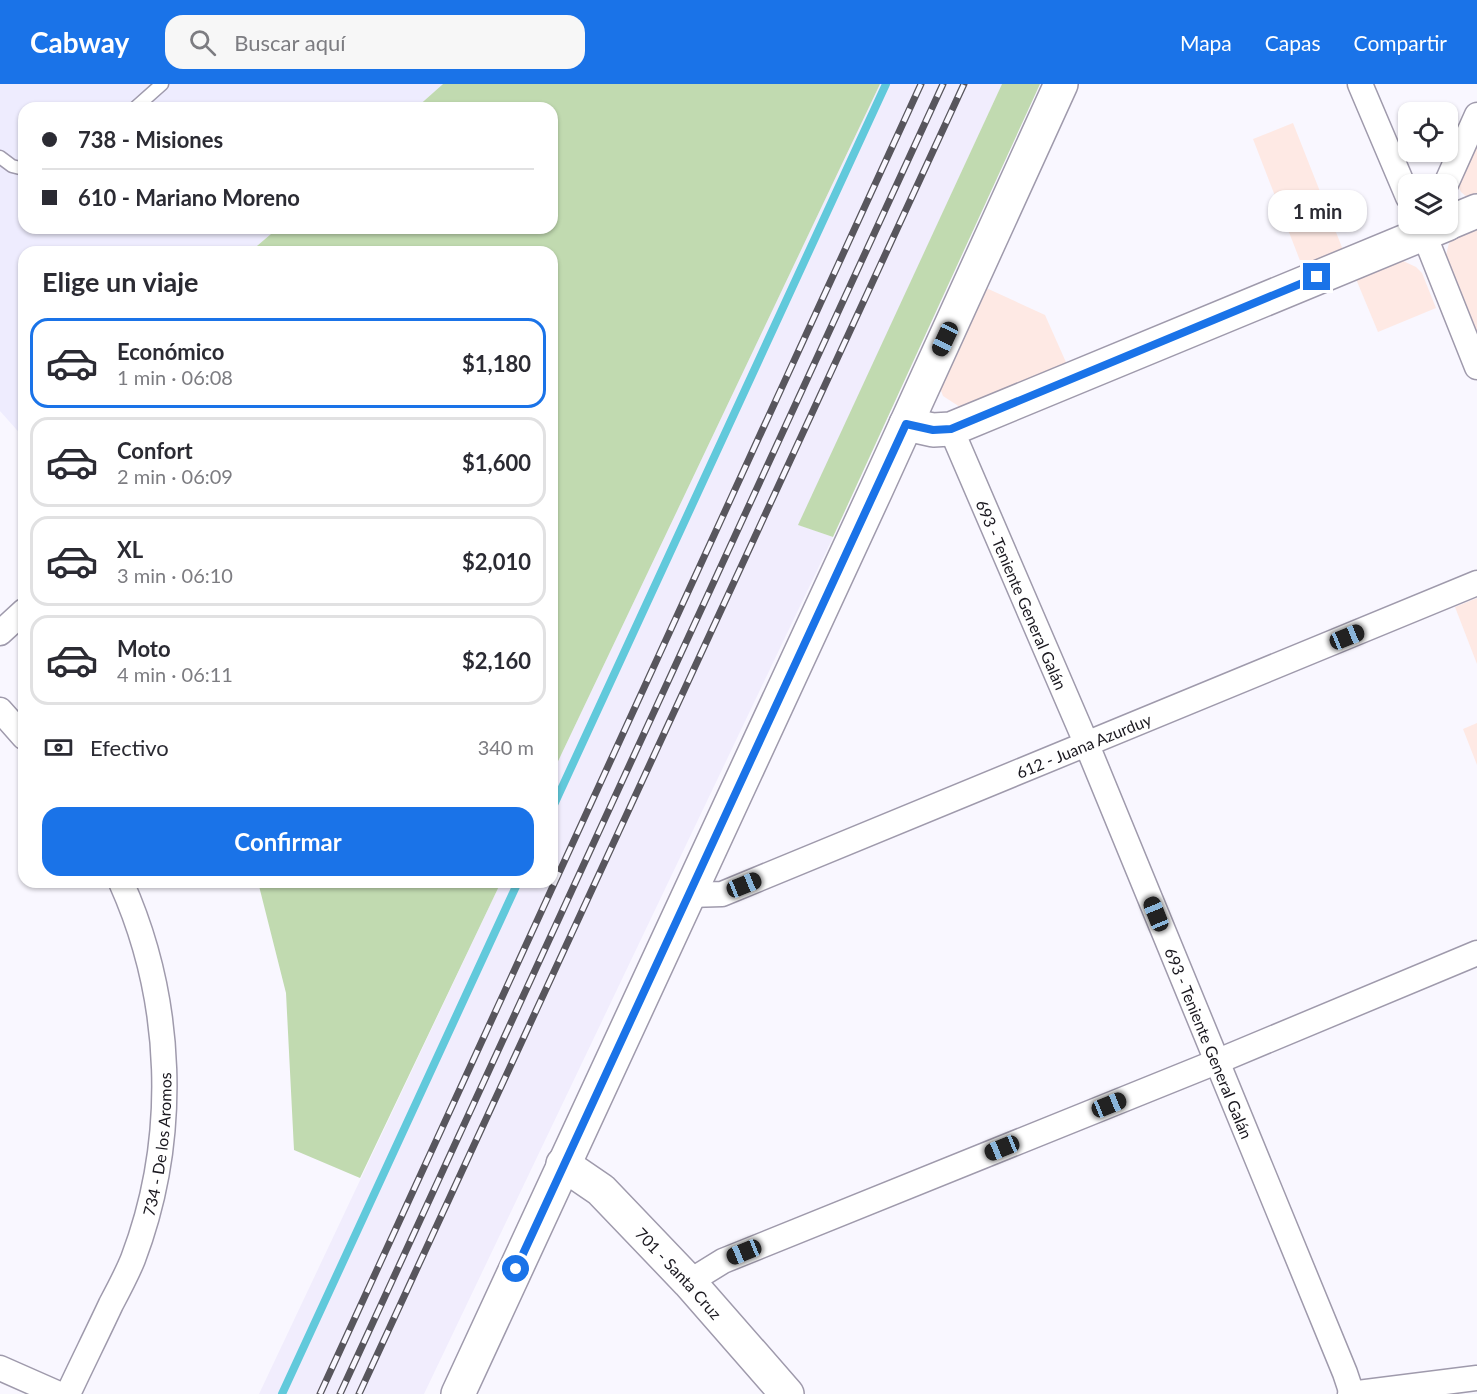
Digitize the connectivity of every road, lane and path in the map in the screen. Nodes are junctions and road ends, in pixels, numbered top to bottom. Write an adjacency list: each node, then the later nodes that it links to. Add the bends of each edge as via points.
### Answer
1 (162, 84): 4 (lane)
2 (1061, 84): 15 (street)
3 (1360, 84): 8 (street)
4 (142, 102)
5 (1477, 115): 9 (street)
6 (0, 157): 7 (lane)
7 (18, 168)
8 (1398, 174)
9 (1450, 174)
10 (1477, 211): 11 (street)
11 (1458, 217)
12 (1412, 234): 16 (street)
13 (1436, 234): 14 (street)
14 (1477, 367)
15 (906, 424): 16 (street); 22 (street)
16 (951, 429): 20 (street, 693 - Teniente General Galán)
17 (1477, 583): 20 (street, 612 - Juana Azurduy)
18 (0, 710): 19 (street)
19 (18, 730)
20 (1087, 745): 22 (street, 612 - Juana Azurduy, via 722,894); 24 (street, 693 - Teniente General Galán)
21 (123, 888): 30 (street, 734 - De los Aromos, via 156,990 163,1041 162,1142 154,1191 133,1259)
22 (689, 895): 25 (street)
23 (1477, 952): 24 (street)
24 (1216, 1062): 26 (street, via 723,1261); 33 (street, 693 - Teniente General Galán, via 1346,1373)
25 (563, 1164): 26 (street, 701 - Santa Cruz, via 601,1190); 31 (street)
26 (689, 1282): 32 (street, 701 - Santa Cruz)
27 (0, 1368): 29 (street)
28 (1477, 1378): 33 (street)
29 (59, 1394)
30 (68, 1394)
31 (458, 1394)
32 (786, 1394)
33 (1351, 1394)

